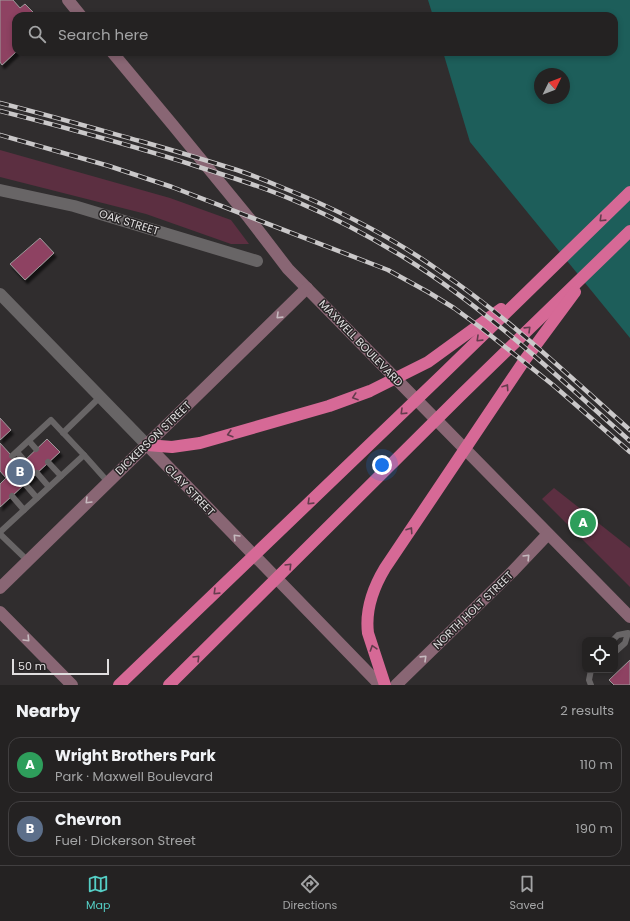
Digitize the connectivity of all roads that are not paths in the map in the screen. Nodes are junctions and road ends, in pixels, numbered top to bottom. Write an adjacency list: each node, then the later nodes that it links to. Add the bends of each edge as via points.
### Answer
1 (68, 0): 2 (main road)
2 (78, 12)
3 (115, 56): 10 (main road, MAXWELL BOULEVARD, via 288,269)
4 (0, 190): 7 (street, OAK STREET, via 74,206)
5 (630, 192): 9 (highway, one-way to 9)
6 (630, 231): 8 (highway)
7 (257, 261)
8 (597, 263): 40 (highway, one-way to 8); 42 (highway, one-way to 8, via 367,626 372,593 379,579 524,361)
9 (536, 283): 15 (highway, one-way to 15, via 428,362 370,391 329,406 200,443 172,447); 39 (highway, one-way to 39)
10 (307, 288): 15 (main road, DICKERSON STREET, one-way to 15); 29 (main road, MAXWELL BOULEVARD)
11 (0, 294): 12 (street, CLAY STREET)
12 (100, 397): 13 (lane); 15 (street, CLAY STREET)
13 (63, 433): 14 (lane, via 51,420); 17 (lane)
14 (29, 441): 16 (lane); 18 (lane, via 15,454)
15 (146, 445): 22 (main road, DICKERSON STREET); 41 (main road, CLAY STREET, one-way to 15)
16 (36, 449)
17 (84, 455): 21 (lane); 22 (lane)
18 (24, 460)
19 (48, 462): 21 (lane)
20 (37, 473): 24 (lane)
21 (61, 476): 24 (lane)
22 (108, 482): 30 (main road, DICKERSON STREET, one-way to 30)
23 (25, 484): 26 (lane)
24 (49, 487): 26 (lane)
25 (12, 496): 27 (lane)
26 (37, 498): 27 (lane)
27 (24, 510): 28 (lane)
28 (0, 533): 30 (lane)
29 (548, 534): 33 (main road, MAXWELL BOULEVARD); 43 (main road, NORTH HOLT STREET, one-way to 29)
30 (28, 561): 31 (main road, DICKERSON STREET)
31 (0, 588)
32 (0, 612): 38 (main road, one-way to 38)
33 (630, 617)
34 (629, 632): 35 (lane); 36 (lane, via 626,643)
35 (616, 637)
36 (618, 650)
37 (590, 673): 44 (lane)
38 (72, 685)
39 (119, 685)
40 (169, 685)
41 (380, 685)
42 (385, 685)
43 (396, 685)
44 (591, 685)

